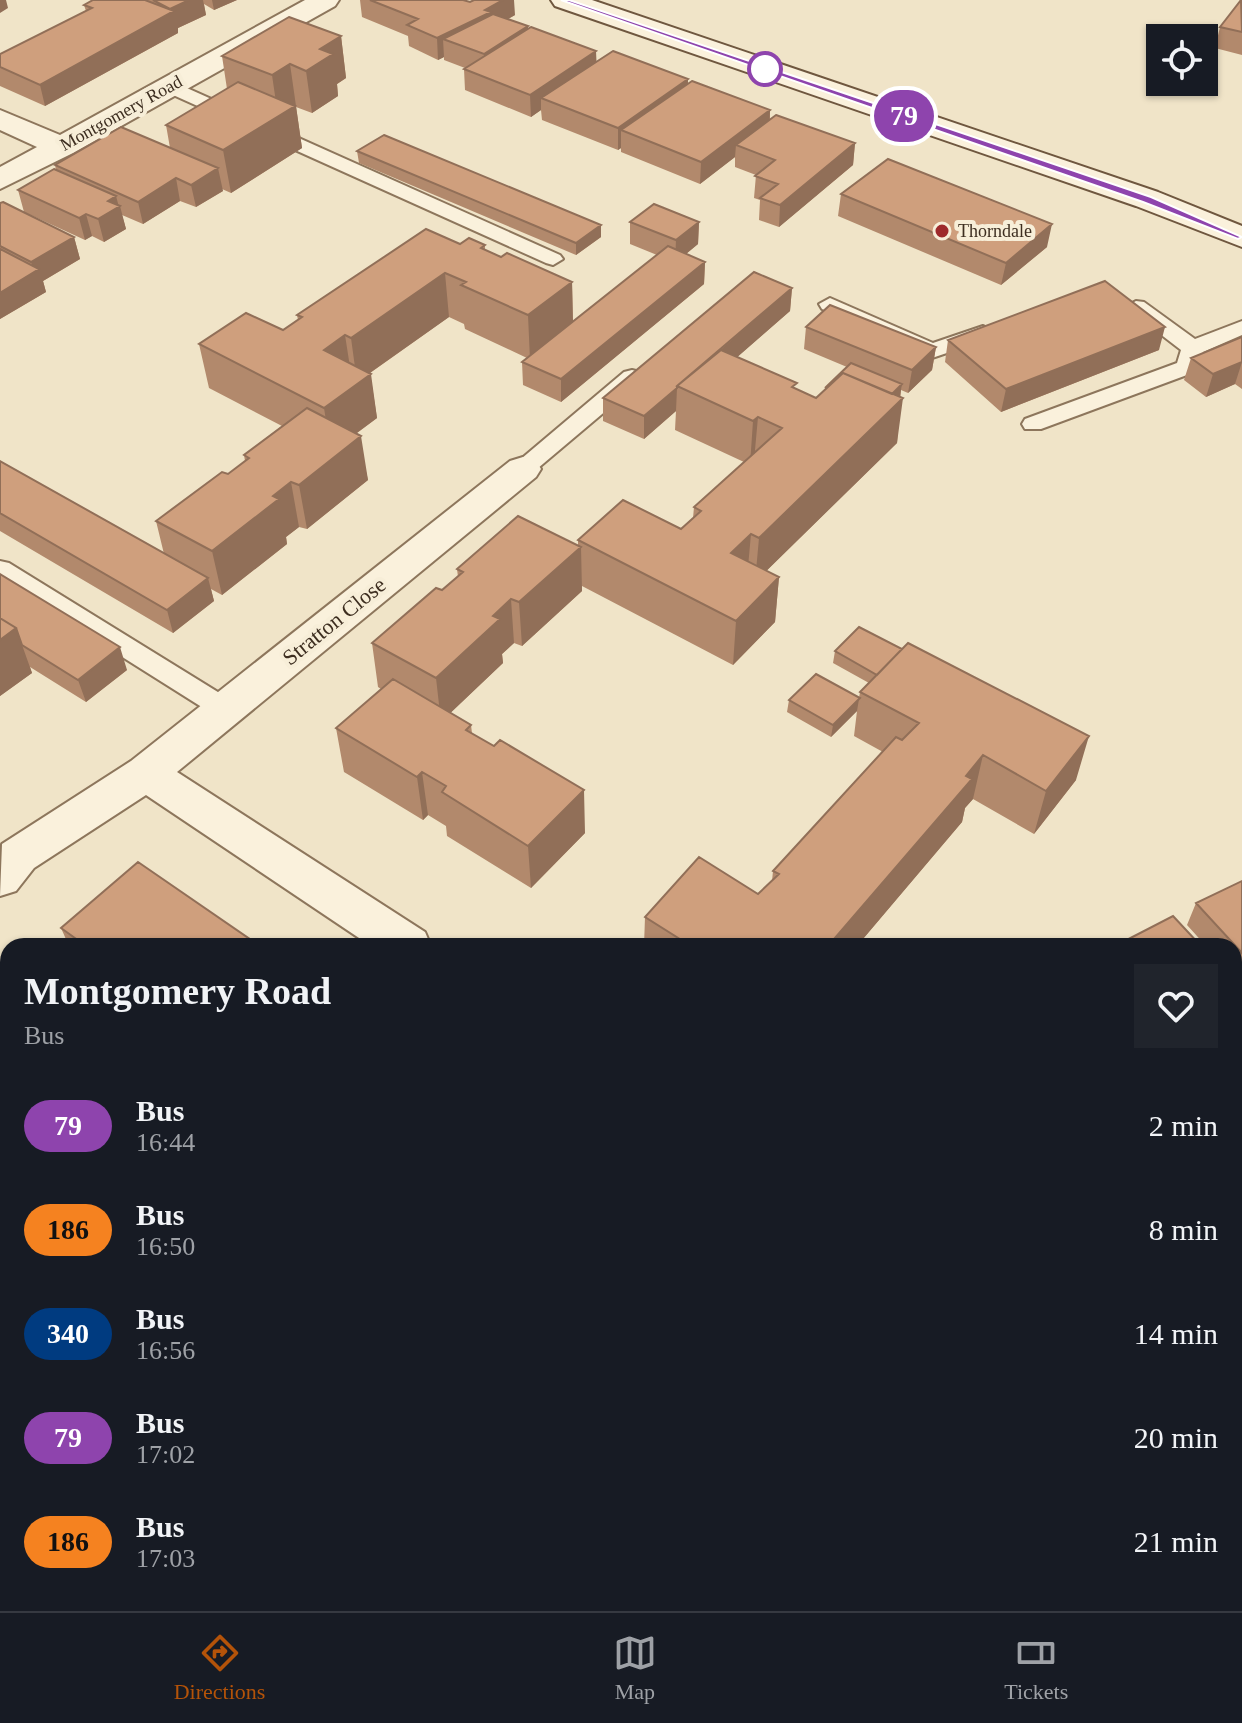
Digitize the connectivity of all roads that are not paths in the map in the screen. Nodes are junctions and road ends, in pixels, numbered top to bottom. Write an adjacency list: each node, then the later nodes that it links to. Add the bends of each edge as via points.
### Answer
1 (325, 0): 3 (street, Montgomery Road)
2 (565, 0): 7 (street, via 1147,199)
3 (169, 86): 5 (street, Montgomery Road); 8 (lane)
4 (0, 119): 5 (street)
5 (62, 147): 6 (street, Montgomery Road)
6 (0, 180)
7 (1242, 237)
8 (553, 259)
9 (1122, 297): 13 (lane)
10 (830, 304): 11 (lane, via 932,351)
11 (1006, 325)
12 (1242, 327): 13 (lane)
13 (1193, 348): 15 (lane, via 1187,367)
14 (645, 366): 16 (lane)
15 (1033, 424)
16 (523, 469): 18 (street, Stratton Close)
17 (0, 569): 18 (lane)
18 (225, 709): 19 (street, Stratton Close)
19 (146, 773): 20 (street, Stratton Close, via 18,856); 21 (street)
20 (0, 878)
21 (396, 938)

